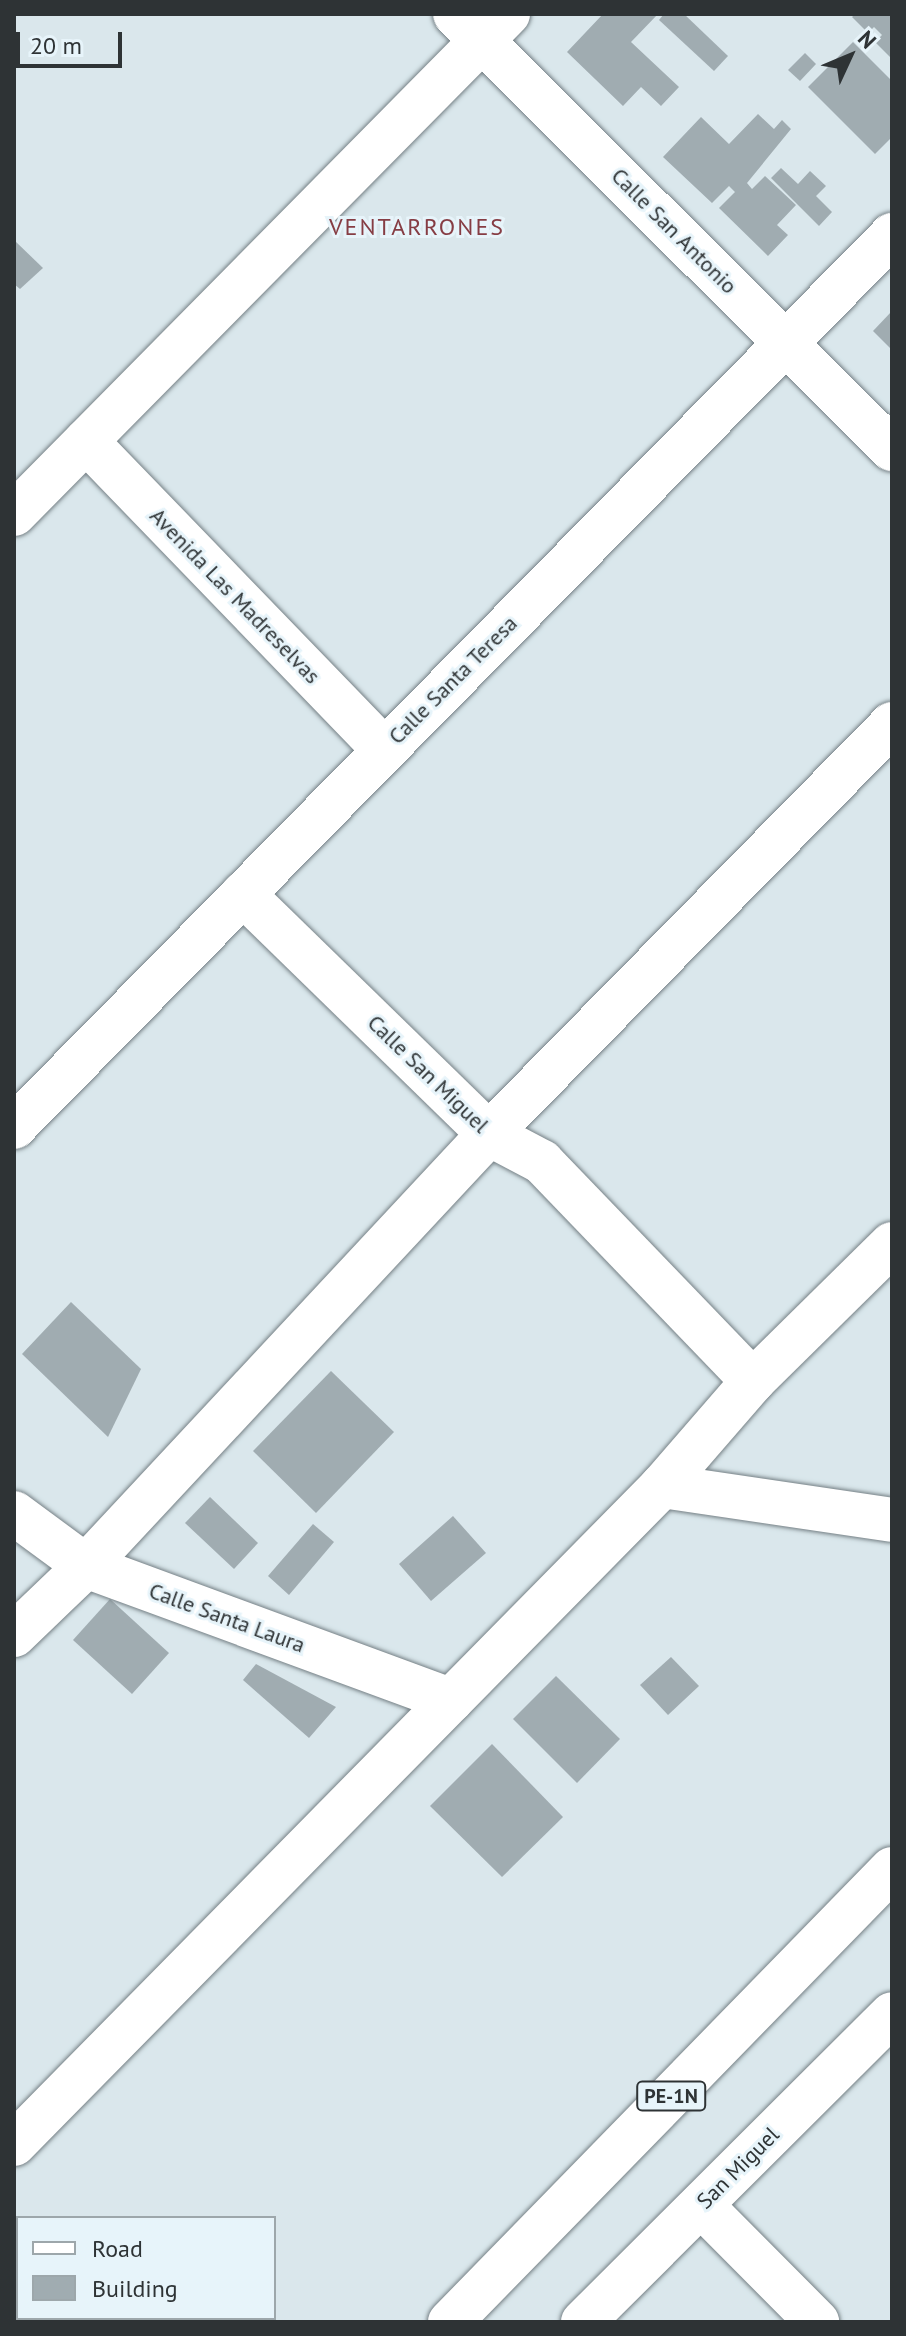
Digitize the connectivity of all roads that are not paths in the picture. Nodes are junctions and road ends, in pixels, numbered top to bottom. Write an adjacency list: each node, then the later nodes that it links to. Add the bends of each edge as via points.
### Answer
1 (481, 23): 3 (main road, Calle San Antonio); 4 (main road)
2 (892, 235): 3 (main road, Calle Santa Teresa)
3 (785, 343): 5 (main road, Calle San Antonio); 8 (main road, Calle Santa Teresa)
4 (86, 441): 6 (main road); 8 (main road, Avenida Las Madreselvas)
5 (892, 449)
6 (18, 500)
7 (892, 724): 11 (main road)
8 (384, 750): 9 (main road, Calle Santa Teresa)
9 (243, 894): 10 (main road, Calle Santa Teresa); 11 (main road, Calle San Miguel)
10 (14, 1127)
11 (489, 1134): 13 (main road, Calle San Miguel, via 542,1162); 17 (main road)
12 (892, 1244): 13 (main road)
13 (753, 1381): 14 (main road)
14 (662, 1486): 16 (main road); 19 (main road)
15 (14, 1513): 17 (main road, Calle Santa Laura)
16 (892, 1520)
17 (86, 1566): 18 (main road); 19 (main road, Calle Santa Laura)
18 (14, 1635)
19 (451, 1700): 22 (main road)
20 (892, 1869): 24 (main road, PE-1N)
21 (892, 2014): 23 (main road, San Miguel)
22 (14, 2144)
23 (701, 2205): 25 (main road, San Miguel); 26 (main road)
24 (450, 2322)
25 (583, 2322)
26 (817, 2322)

